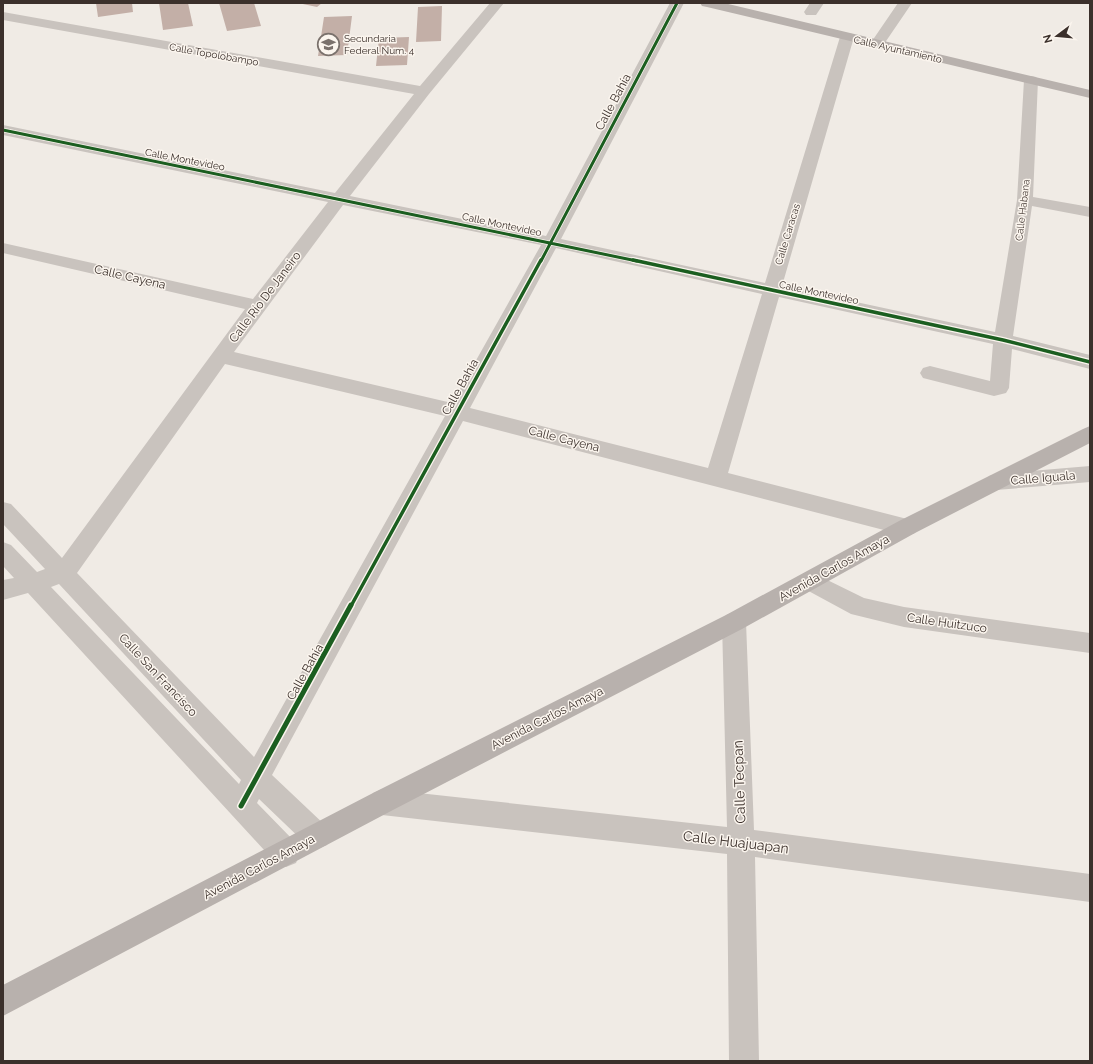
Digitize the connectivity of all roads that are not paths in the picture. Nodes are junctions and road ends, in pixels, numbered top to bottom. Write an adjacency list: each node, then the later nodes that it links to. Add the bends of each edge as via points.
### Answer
1 (497, 3): 10 (street, Calle Río De Janeiro)
2 (677, 3): 16 (street, Calle Bahía)
3 (706, 3): 7 (main road, Calle Ayuntamiento)
4 (905, 3): 8 (street)
5 (17, 8): 6 (street)
6 (3, 17): 10 (street, Calle Topolobampo)
7 (846, 37): 8 (main road, Calle Ayuntamiento); 18 (street, Calle Caracas)
8 (877, 44): 9 (main road, Calle Ayuntamiento)
9 (1031, 80): 11 (main road, Calle Ayuntamiento); 14 (street, Calle Habana)
10 (424, 91): 13 (street, Calle Río De Janeiro)
11 (1090, 94)
12 (3, 130): 13 (street, Calle Montevideo)
13 (339, 198): 16 (street, Calle Montevideo); 19 (street, Calle Río De Janeiro)
14 (1025, 200): 15 (street); 20 (street, Calle Habana)
15 (1090, 212)
16 (550, 242): 18 (street, Calle Montevideo); 24 (street, Calle Bahía)
17 (3, 248): 19 (street, Calle Cayena)
18 (771, 290): 20 (street, Calle Montevideo); 27 (street, Calle Caracas)
19 (257, 306): 21 (street, Calle Río De Janeiro)
20 (1003, 340): 22 (street, Calle Montevideo); 23 (street, Calle Habana, via 1000,386 997,389)
21 (221, 356): 24 (street, Calle Cayena); 32 (street, Calle Río De Janeiro)
22 (1090, 362)
23 (930, 373)
24 (458, 412): 27 (street, Calle Cayena); 38 (street, Calle Bahía)
25 (1090, 434): 28 (main road, Avenida Carlos Amaya)
26 (1090, 474): 28 (street, Calle Iguala)
27 (716, 477): 30 (street, Calle Cayena)
28 (996, 482): 30 (main road, Avenida Carlos Amaya)
29 (3, 510): 32 (street, Calle San Francisco)
30 (907, 527): 33 (main road, Avenida Carlos Amaya)
31 (3, 551): 34 (street)
32 (63, 574): 34 (street); 38 (street, Calle San Francisco)
33 (811, 581): 36 (main road, Avenida Carlos Amaya); 37 (street, Calle Huitzuco, via 859,607 904,617)
34 (32, 583): 35 (street); 40 (street)
35 (3, 590)
36 (734, 622): 39 (main road, Avenida Carlos Amaya); 42 (street, Calle Tecpan)
37 (1090, 643)
38 (257, 779): 40 (street, Calle Bahía); 41 (street, Calle San Francisco)
39 (382, 802): 41 (main road, Avenida Carlos Amaya); 42 (street, Calle Huajuapan)
40 (241, 806): 43 (street)
41 (316, 836): 43 (main road, Avenida Carlos Amaya)
42 (741, 842): 44 (street, Calle Huajuapan); 46 (street, Calle Tecpan)
43 (286, 853): 45 (main road, Avenida Carlos Amaya)
44 (1090, 888)
45 (3, 1001)
46 (744, 1061)

